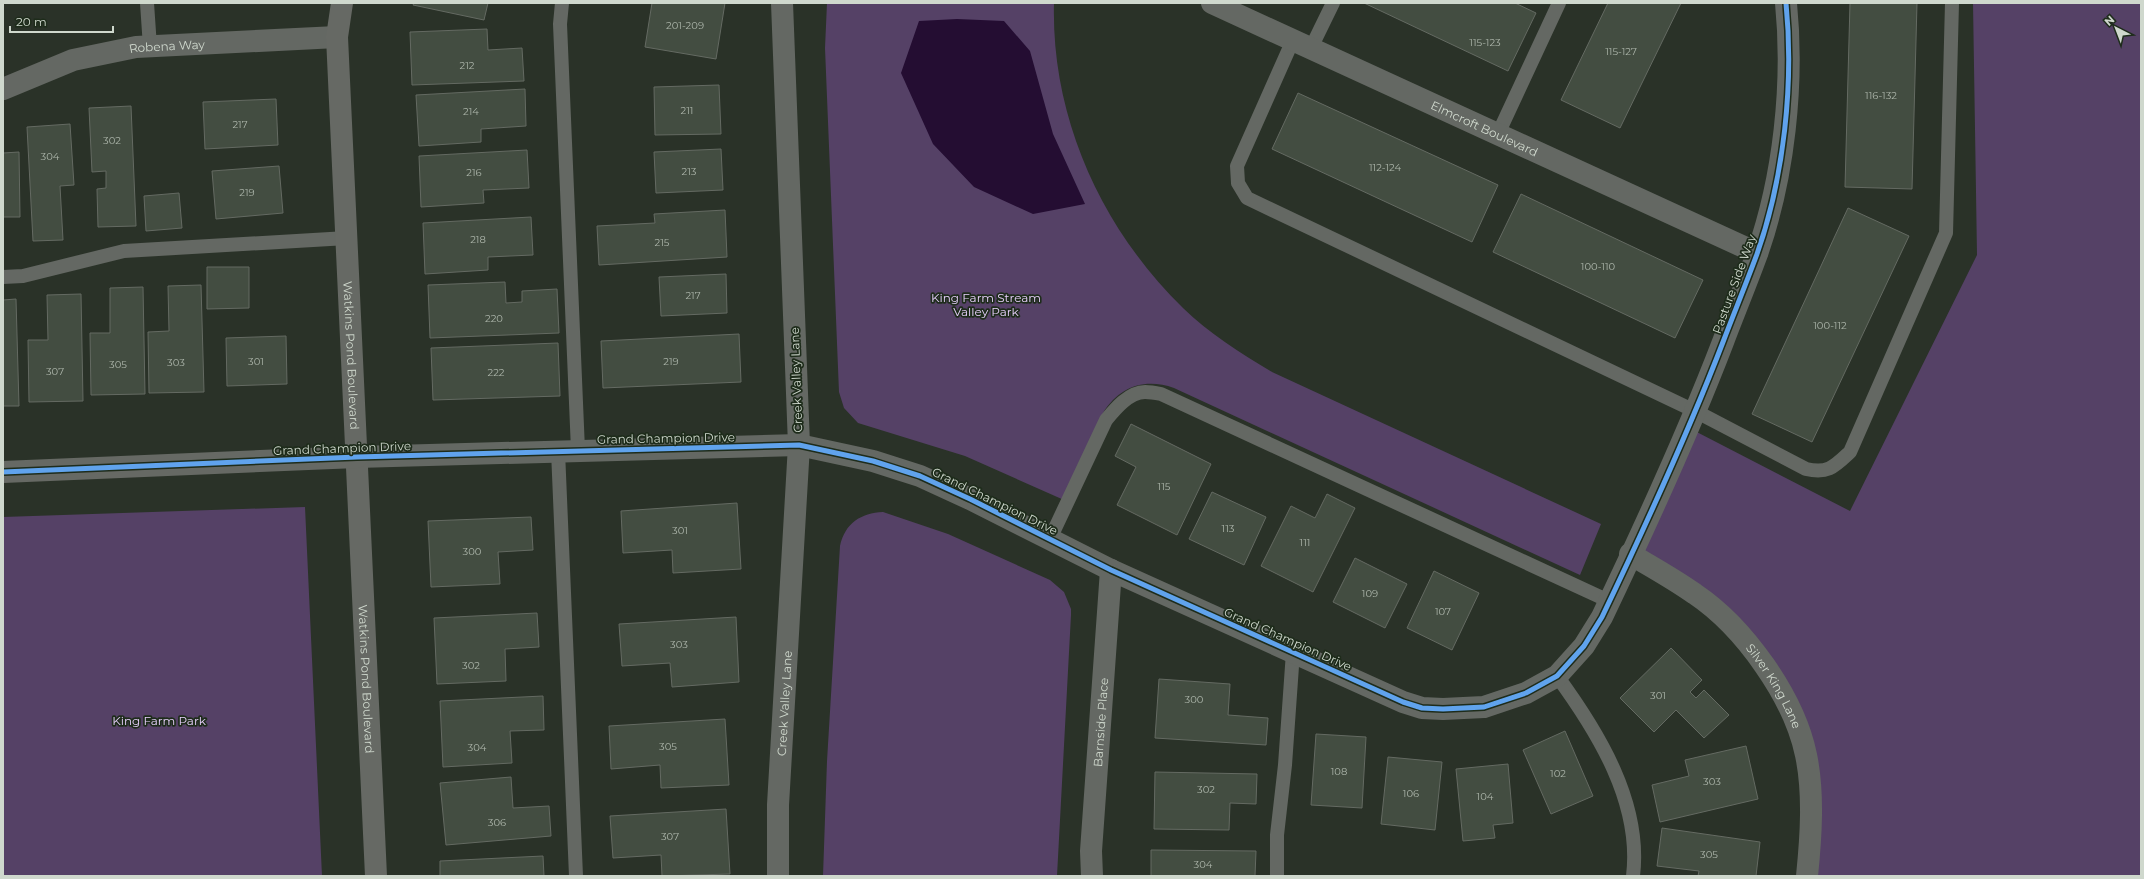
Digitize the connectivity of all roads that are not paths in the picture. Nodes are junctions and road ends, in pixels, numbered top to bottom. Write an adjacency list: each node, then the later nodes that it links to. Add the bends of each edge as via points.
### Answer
1 (147, 3): 12 (lane)
2 (342, 3): 10 (street, Watkins Pond Boulevard)
3 (562, 3): 20 (lane, via 560,24)
4 (782, 3): 19 (street, Creek Valley Lane)
5 (1212, 3): 11 (street, Elmcroft Boulevard)
6 (1333, 3): 11 (lane)
7 (1559, 3): 14 (lane)
8 (1786, 3): 16 (street, Pasture Side Way, via 1789,32 1787,90 1780,164)
9 (1952, 3): 18 (lane, via 1946,233 1850,452 1834,467 1820,472 1806,469)
10 (337, 37): 12 (street, Robena Way); 15 (street, Watkins Pond Boulevard)
11 (1302, 44): 14 (street, Elmcroft Boulevard); 18 (lane, via 1237,166 1238,183 1247,198)
12 (150, 47): 13 (street, Robena Way, via 136,47 73,60)
13 (3, 89)
14 (1498, 134): 16 (street, Elmcroft Boulevard)
15 (347, 238): 17 (lane, via 124,251 23,276); 21 (street, Watkins Pond Boulevard)
16 (1757, 253): 18 (street, Pasture Side Way)
17 (3, 277)
18 (1697, 412): 24 (street, Pasture Side Way)
19 (799, 445): 20 (street, Grand Champion Drive); 23 (street, Grand Champion Drive, via 873,461 920,476); 31 (street, Creek Valley Lane, via 778,805)
20 (568, 450): 21 (street, Grand Champion Drive); 30 (lane)
21 (357, 457): 22 (street, Grand Champion Drive); 29 (street, Watkins Pond Boulevard)
22 (3, 472)
23 (1050, 539): 25 (street, Grand Champion Drive); 26 (lane, via 1106,420 1125,400 1144,392 1168,397)
24 (1630, 554): 26 (street, Grand Champion Drive); 35 (street, Silver King Lane, via 1696,594 1732,625 1762,663 1792,710 1806,755 1810,796)
25 (1111, 570): 27 (street, Grand Champion Drive); 32 (street, Barnside Place, via 1091,851)
26 (1609, 601): 28 (street, Grand Champion Drive, via 1584,646)
27 (1293, 652): 28 (street, Grand Champion Drive, via 1403,702 1422,708 1484,707 1526,693); 33 (lane, via 1285,765 1276,835)
28 (1557, 676): 34 (lane, via 1584,714 1607,756 1627,804 1634,839)
29 (376, 876)
30 (576, 876)
31 (778, 876)
32 (1092, 876)
33 (1277, 876)
34 (1633, 876)
35 (1807, 876)

